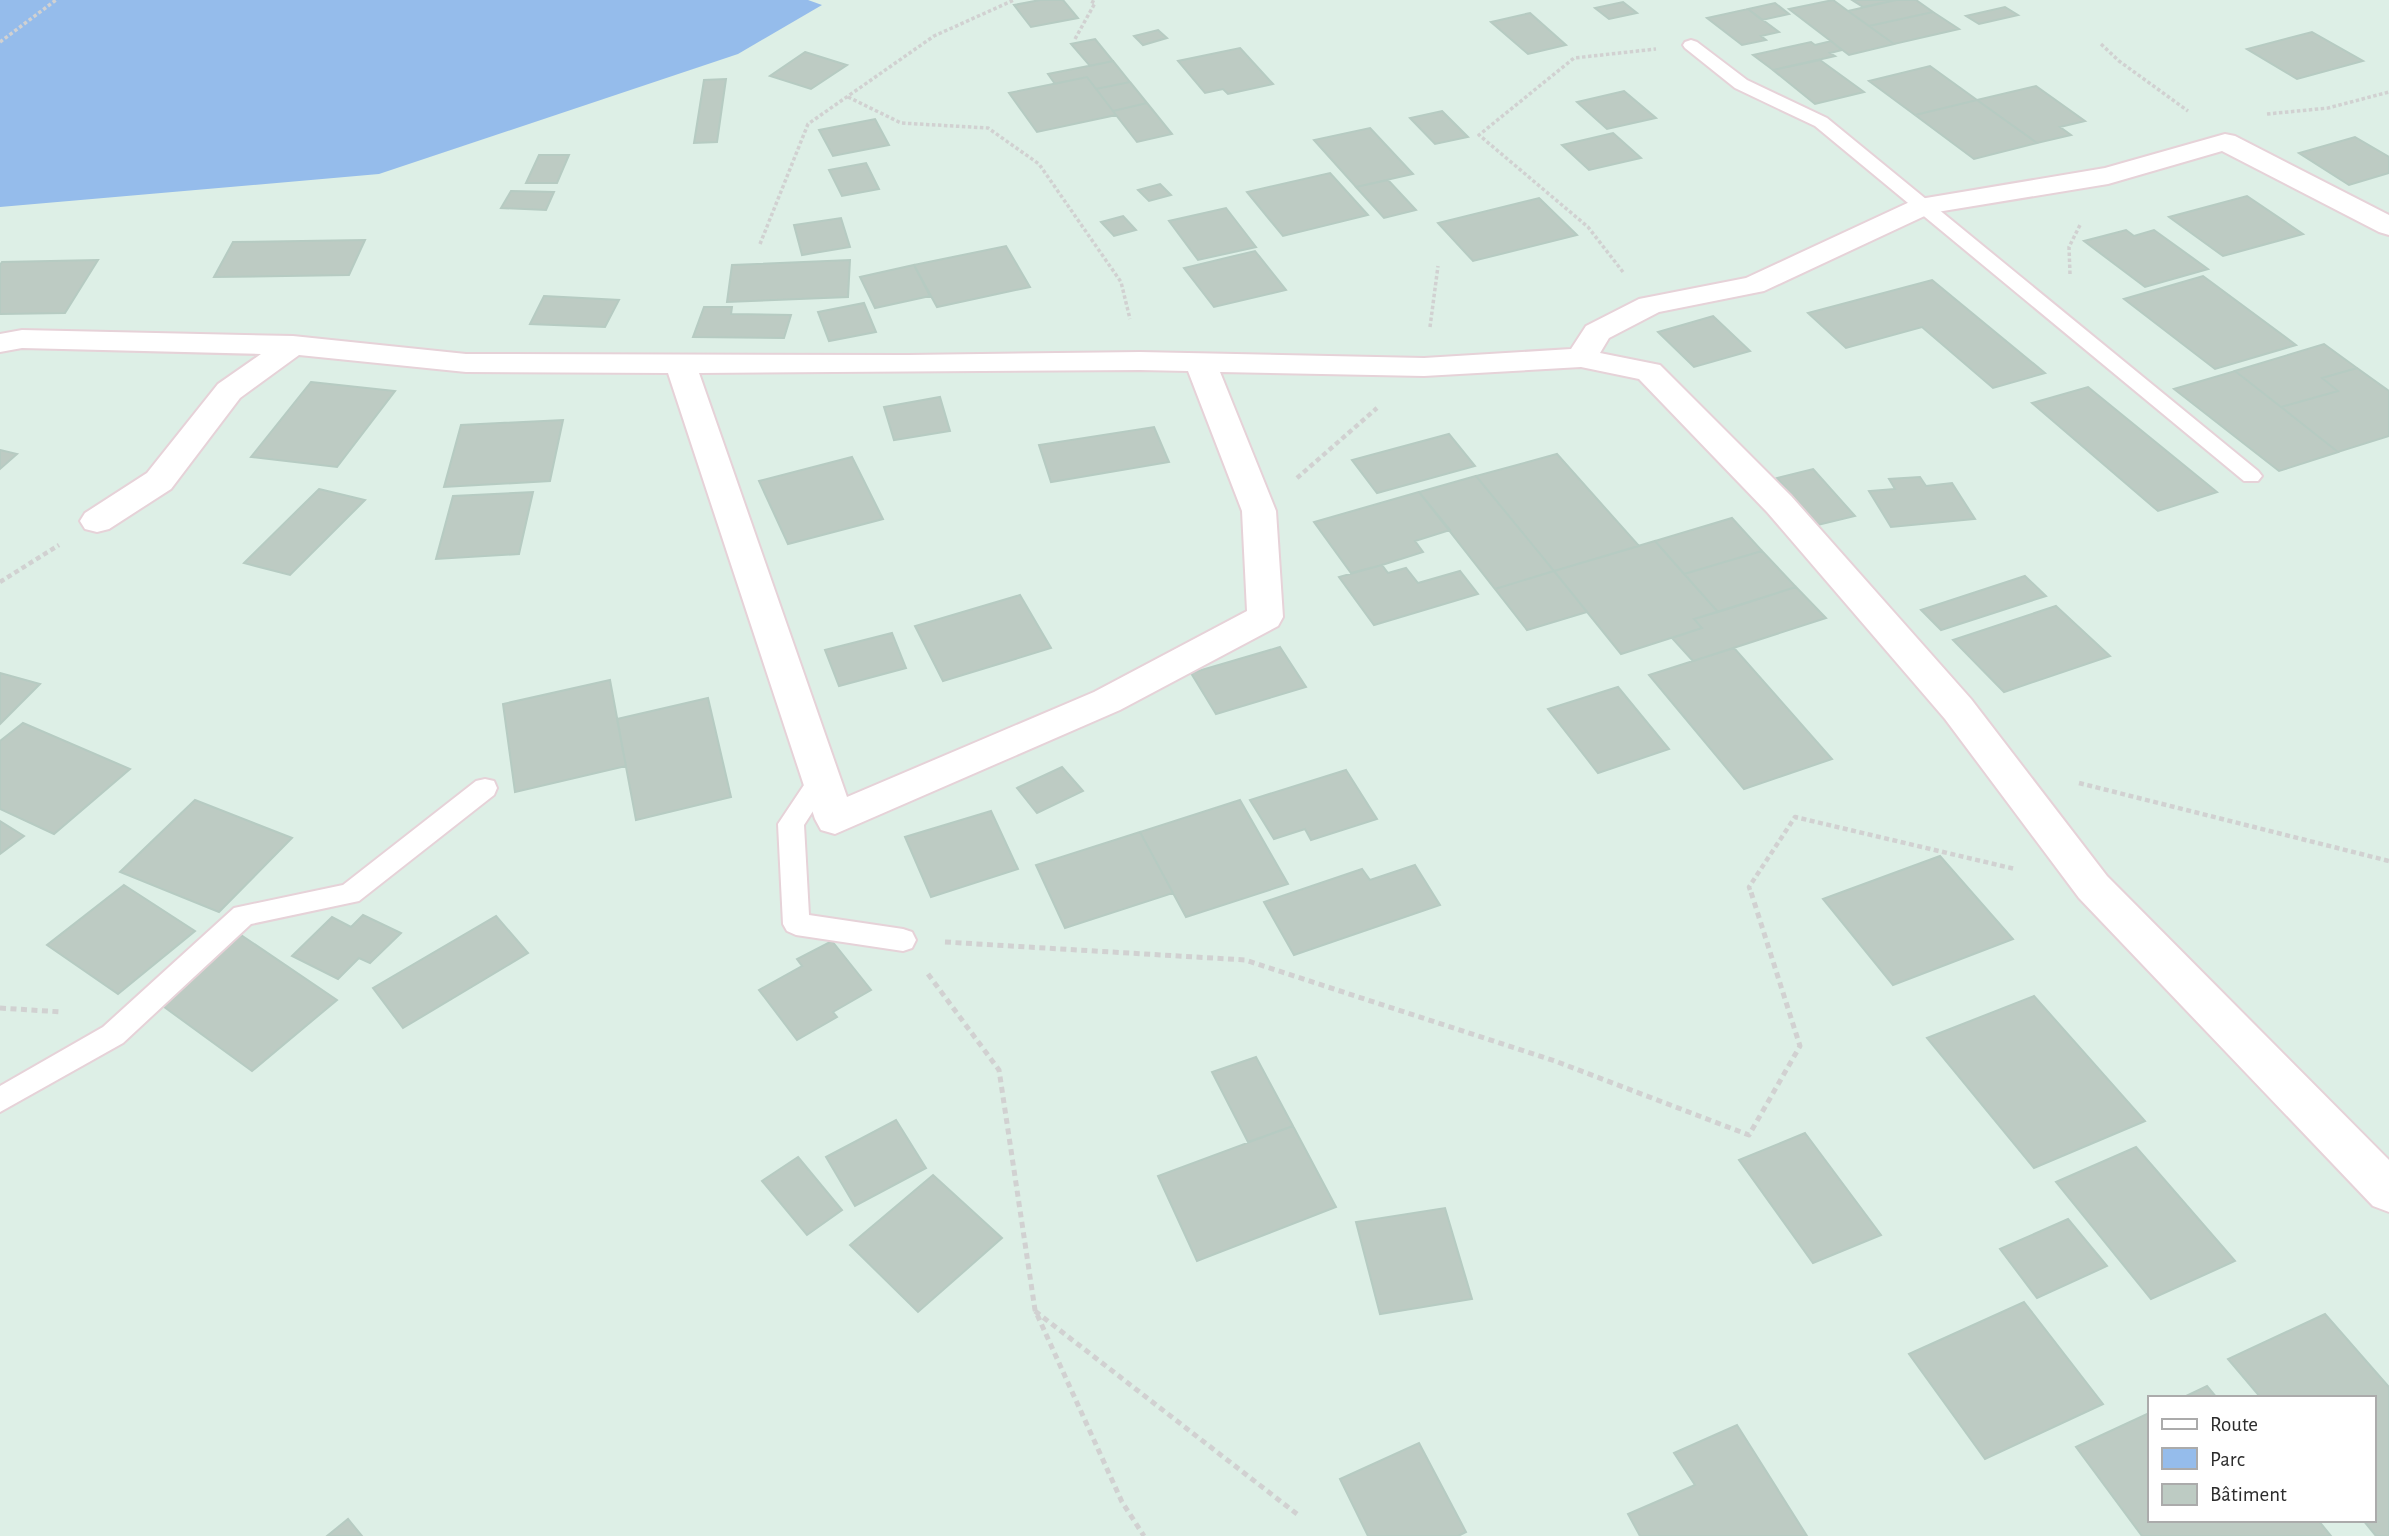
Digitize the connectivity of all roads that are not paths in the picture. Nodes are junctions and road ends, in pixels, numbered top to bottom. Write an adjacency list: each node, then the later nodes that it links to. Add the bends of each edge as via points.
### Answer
1 (1691, 45): 2 (lane, via 1741,84 1821,121)
2 (1924, 206): 3 (street, via 2108,176 2225,142); 6 (street, via 1754,285 1650,305 1597,332); 9 (lane)
3 (2389, 226)
4 (0, 343): 5 (street, via 22,339)
5 (293, 345): 8 (street, via 466,363); 10 (street, via 229,391 159,481)
6 (1581, 358): 7 (street, via 1424,368); 15 (street, via 1648,372 1779,504 1958,709 2093,887)
7 (1200, 362): 8 (street); 11 (street, via 1259,511 1265,617 1107,701 835,819)
8 (680, 363): 11 (street)
9 (2251, 475)
10 (97, 521)
11 (821, 780): 13 (lane, via 791,824 796,924)
12 (485, 788): 14 (lane, via 350,894 243,915 113,1035)
13 (903, 940)
14 (0, 1100)
15 (2389, 1191)

